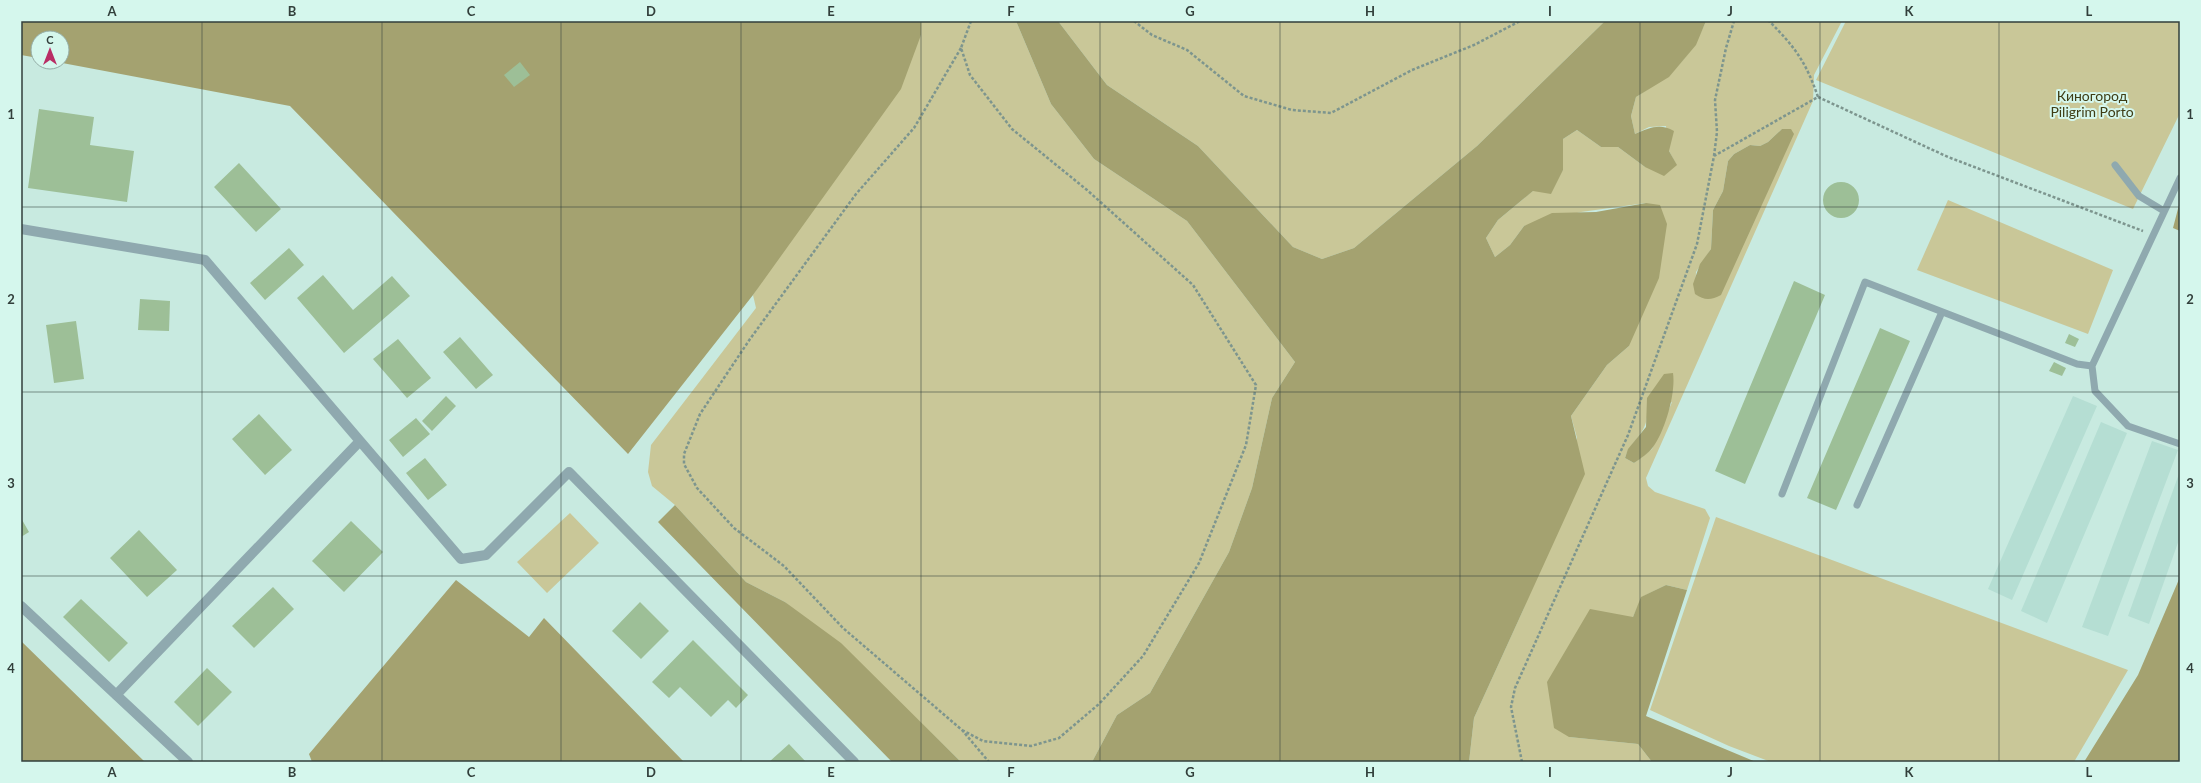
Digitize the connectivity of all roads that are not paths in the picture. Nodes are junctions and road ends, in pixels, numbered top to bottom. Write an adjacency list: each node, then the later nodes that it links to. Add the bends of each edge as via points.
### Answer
1 (2115, 165): 3 (lane, via 2139,196)
2 (2180, 178): 3 (lane)
3 (2164, 211): 6 (lane)
4 (21, 229): 7 (street, via 205,260)
5 (1942, 312): 6 (lane, via 2077,364); 9 (lane, via 1865,282); 10 (lane)
6 (2092, 366): 8 (lane, via 2095,391 2128,426)
7 (360, 441): 12 (street); 14 (street, via 462,559 486,555 570,472)
8 (2180, 444)
9 (1782, 494)
10 (1857, 505)
11 (21, 606): 12 (street)
12 (116, 695): 13 (street)
13 (188, 762)
14 (854, 762)

